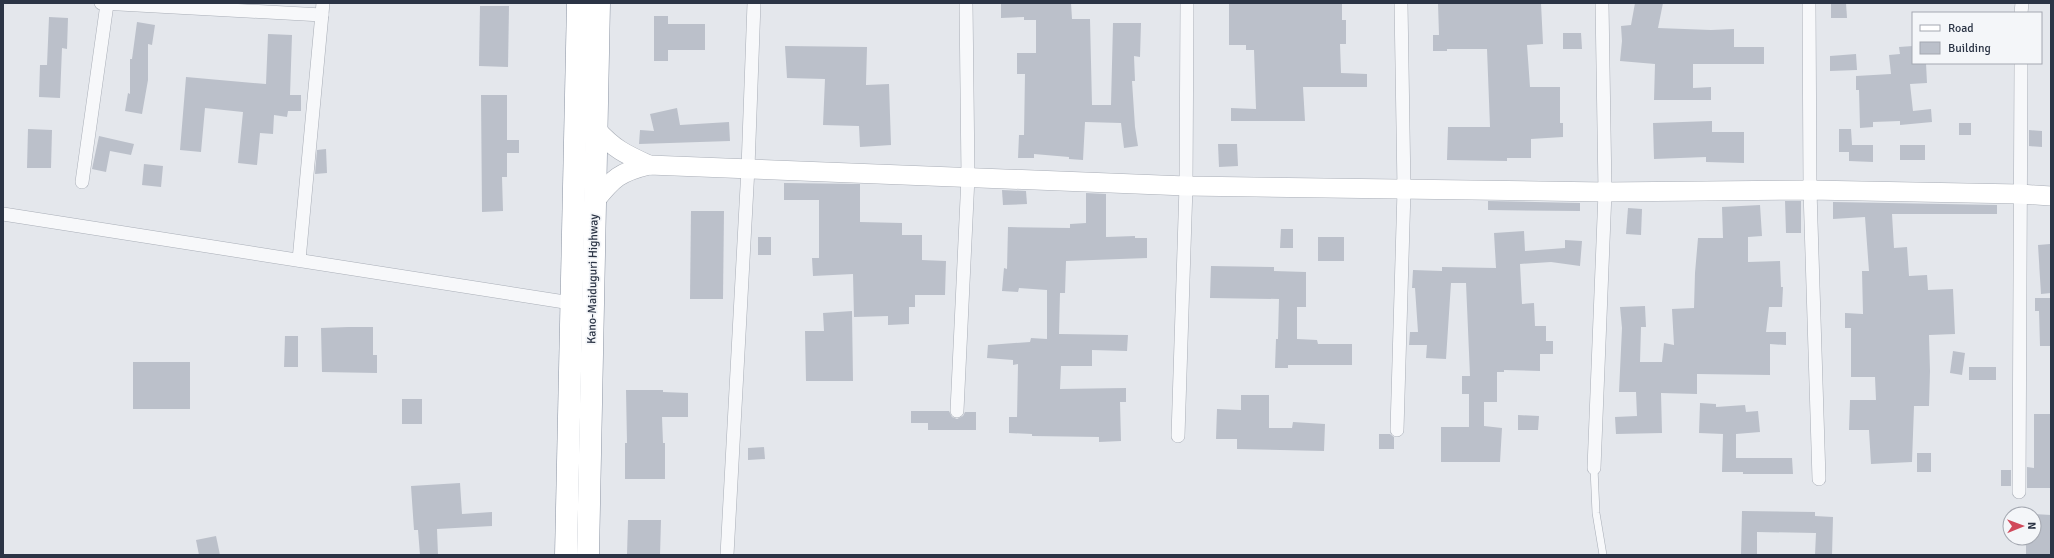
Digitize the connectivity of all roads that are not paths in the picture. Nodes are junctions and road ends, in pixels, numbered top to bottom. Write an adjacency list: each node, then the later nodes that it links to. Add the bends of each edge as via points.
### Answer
1 (101, 3): 10 (street)
2 (578, 3): 27 (highway, Kano-Maiduguri Highway)
3 (599, 3): 13 (highway, Kano-Maiduguri Highway)
4 (754, 3): 15 (street)
5 (966, 3): 16 (street)
6 (1187, 3): 18 (street)
7 (1400, 3): 19 (street)
8 (1602, 3): 21 (street)
9 (1809, 3): 20 (street)
10 (107, 4): 11 (street); 17 (street)
11 (323, 9): 26 (street)
12 (2021, 64): 22 (street)
13 (596, 128): 14 (street, via 624,154); 24 (highway, Kano-Maiduguri Highway)
14 (649, 165): 15 (street); 24 (street, via 627,171 609,183)
15 (748, 168): 16 (street); 36 (street)
16 (968, 177): 18 (street); 28 (street)
17 (82, 182)
18 (1186, 186): 19 (street); 30 (street)
19 (1404, 190): 21 (street); 29 (street)
20 (1810, 190): 21 (street); 22 (street); 32 (street)
21 (1605, 192): 31 (street)
22 (2020, 194): 23 (street); 33 (street)
23 (2051, 196)
24 (595, 201): 35 (highway, Kano-Maiduguri Highway)
25 (3, 214): 26 (street)
26 (299, 260): 27 (street)
27 (571, 303): 34 (highway, Kano-Maiduguri Highway)
28 (957, 411)
29 (1397, 430)
30 (1178, 436)
31 (1594, 468): 37 (lane, via 1596,513)
32 (1819, 478)
33 (2019, 492)
34 (566, 555)
35 (588, 555)
36 (727, 555)
37 (1604, 555)

